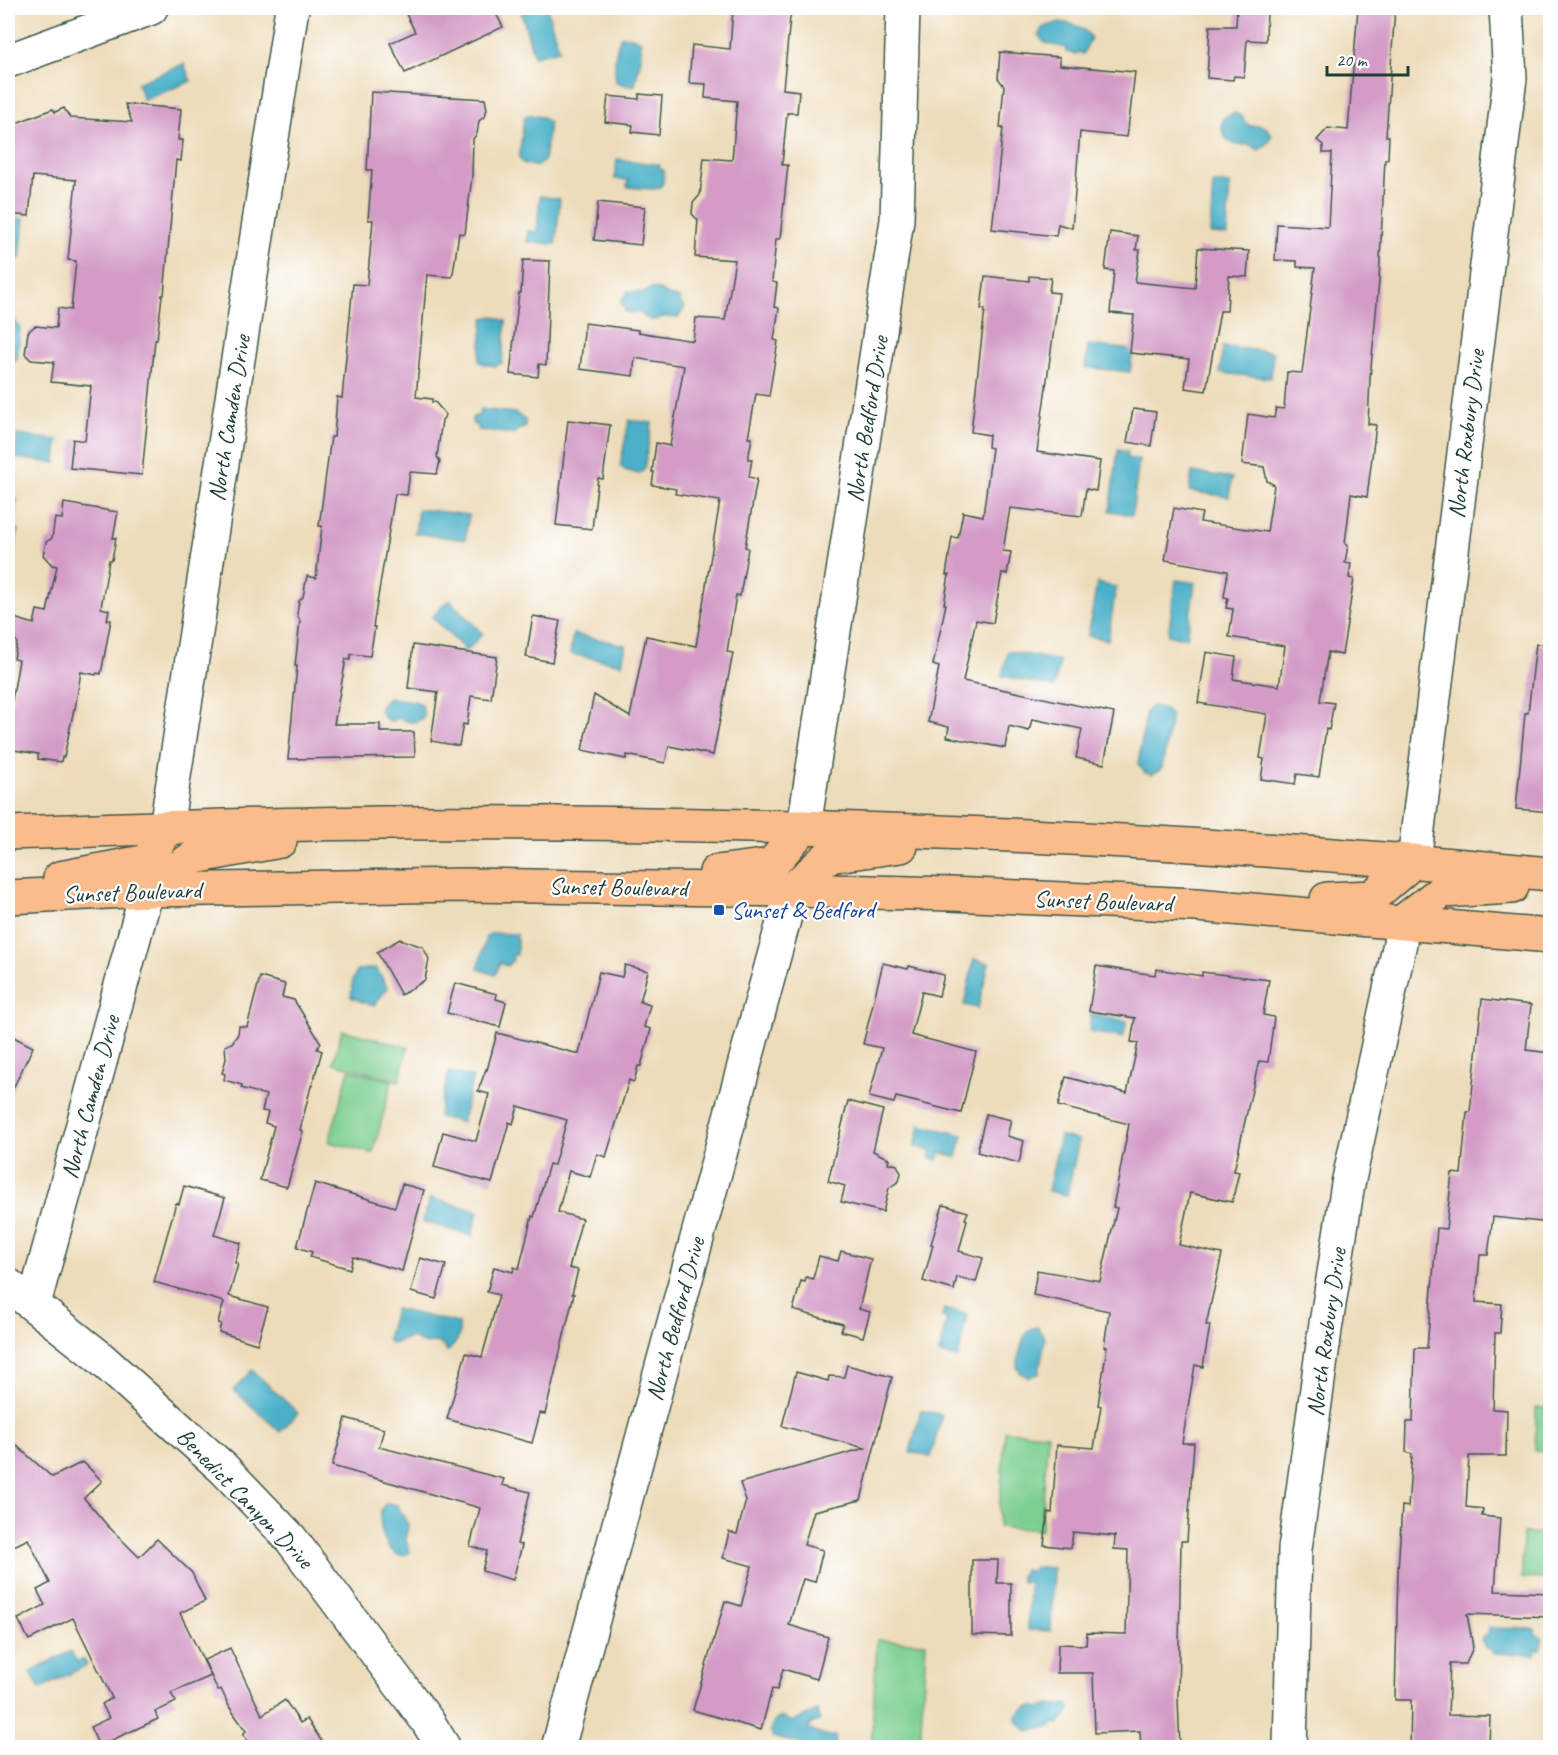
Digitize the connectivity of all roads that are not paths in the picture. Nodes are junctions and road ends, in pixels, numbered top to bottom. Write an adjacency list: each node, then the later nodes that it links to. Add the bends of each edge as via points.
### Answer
1 (151, 8): 5 (street)
2 (292, 8): 8 (street, North Camden Drive)
3 (903, 8): 7 (street, North Bedford Drive, via 897,220)
4 (1506, 8): 11 (street, North Roxbury Drive, via 1510,78)
5 (8, 60)
6 (380, 823): 7 (main road); 8 (main road); 16 (main road, via 194,857)
7 (804, 827): 10 (main road); 14 (main road, via 771,865)
8 (166, 828): 9 (main road); 15 (main road, via 148,861)
9 (8, 833)
10 (983, 834): 11 (main road); 17 (main road, via 829,856)
11 (1414, 861): 12 (main road); 19 (main road, via 1372,897)
12 (1551, 874)
13 (1551, 884): 20 (main road, via 1442,891)
14 (590, 886): 16 (main road, Sunset Boulevard); 17 (main road, Sunset Boulevard)
15 (8, 888)
16 (147, 890): 18 (main road, Sunset Boulevard); 23 (street, North Camden Drive)
17 (792, 890): 19 (main road, Sunset Boulevard); 25 (street, North Bedford Drive)
18 (8, 897)
19 (1197, 905): 20 (main road, Sunset Boulevard)
20 (1402, 922): 21 (main road, Sunset Boulevard); 26 (street, North Roxbury Drive, via 1348,1184 1295,1549)
21 (1551, 936)
22 (8, 1285): 23 (street, Benedict Canyon Drive)
23 (34, 1304): 24 (street, Benedict Canyon Drive, via 208,1454 291,1539)
24 (444, 1748)
25 (558, 1748)
26 (1290, 1748)

